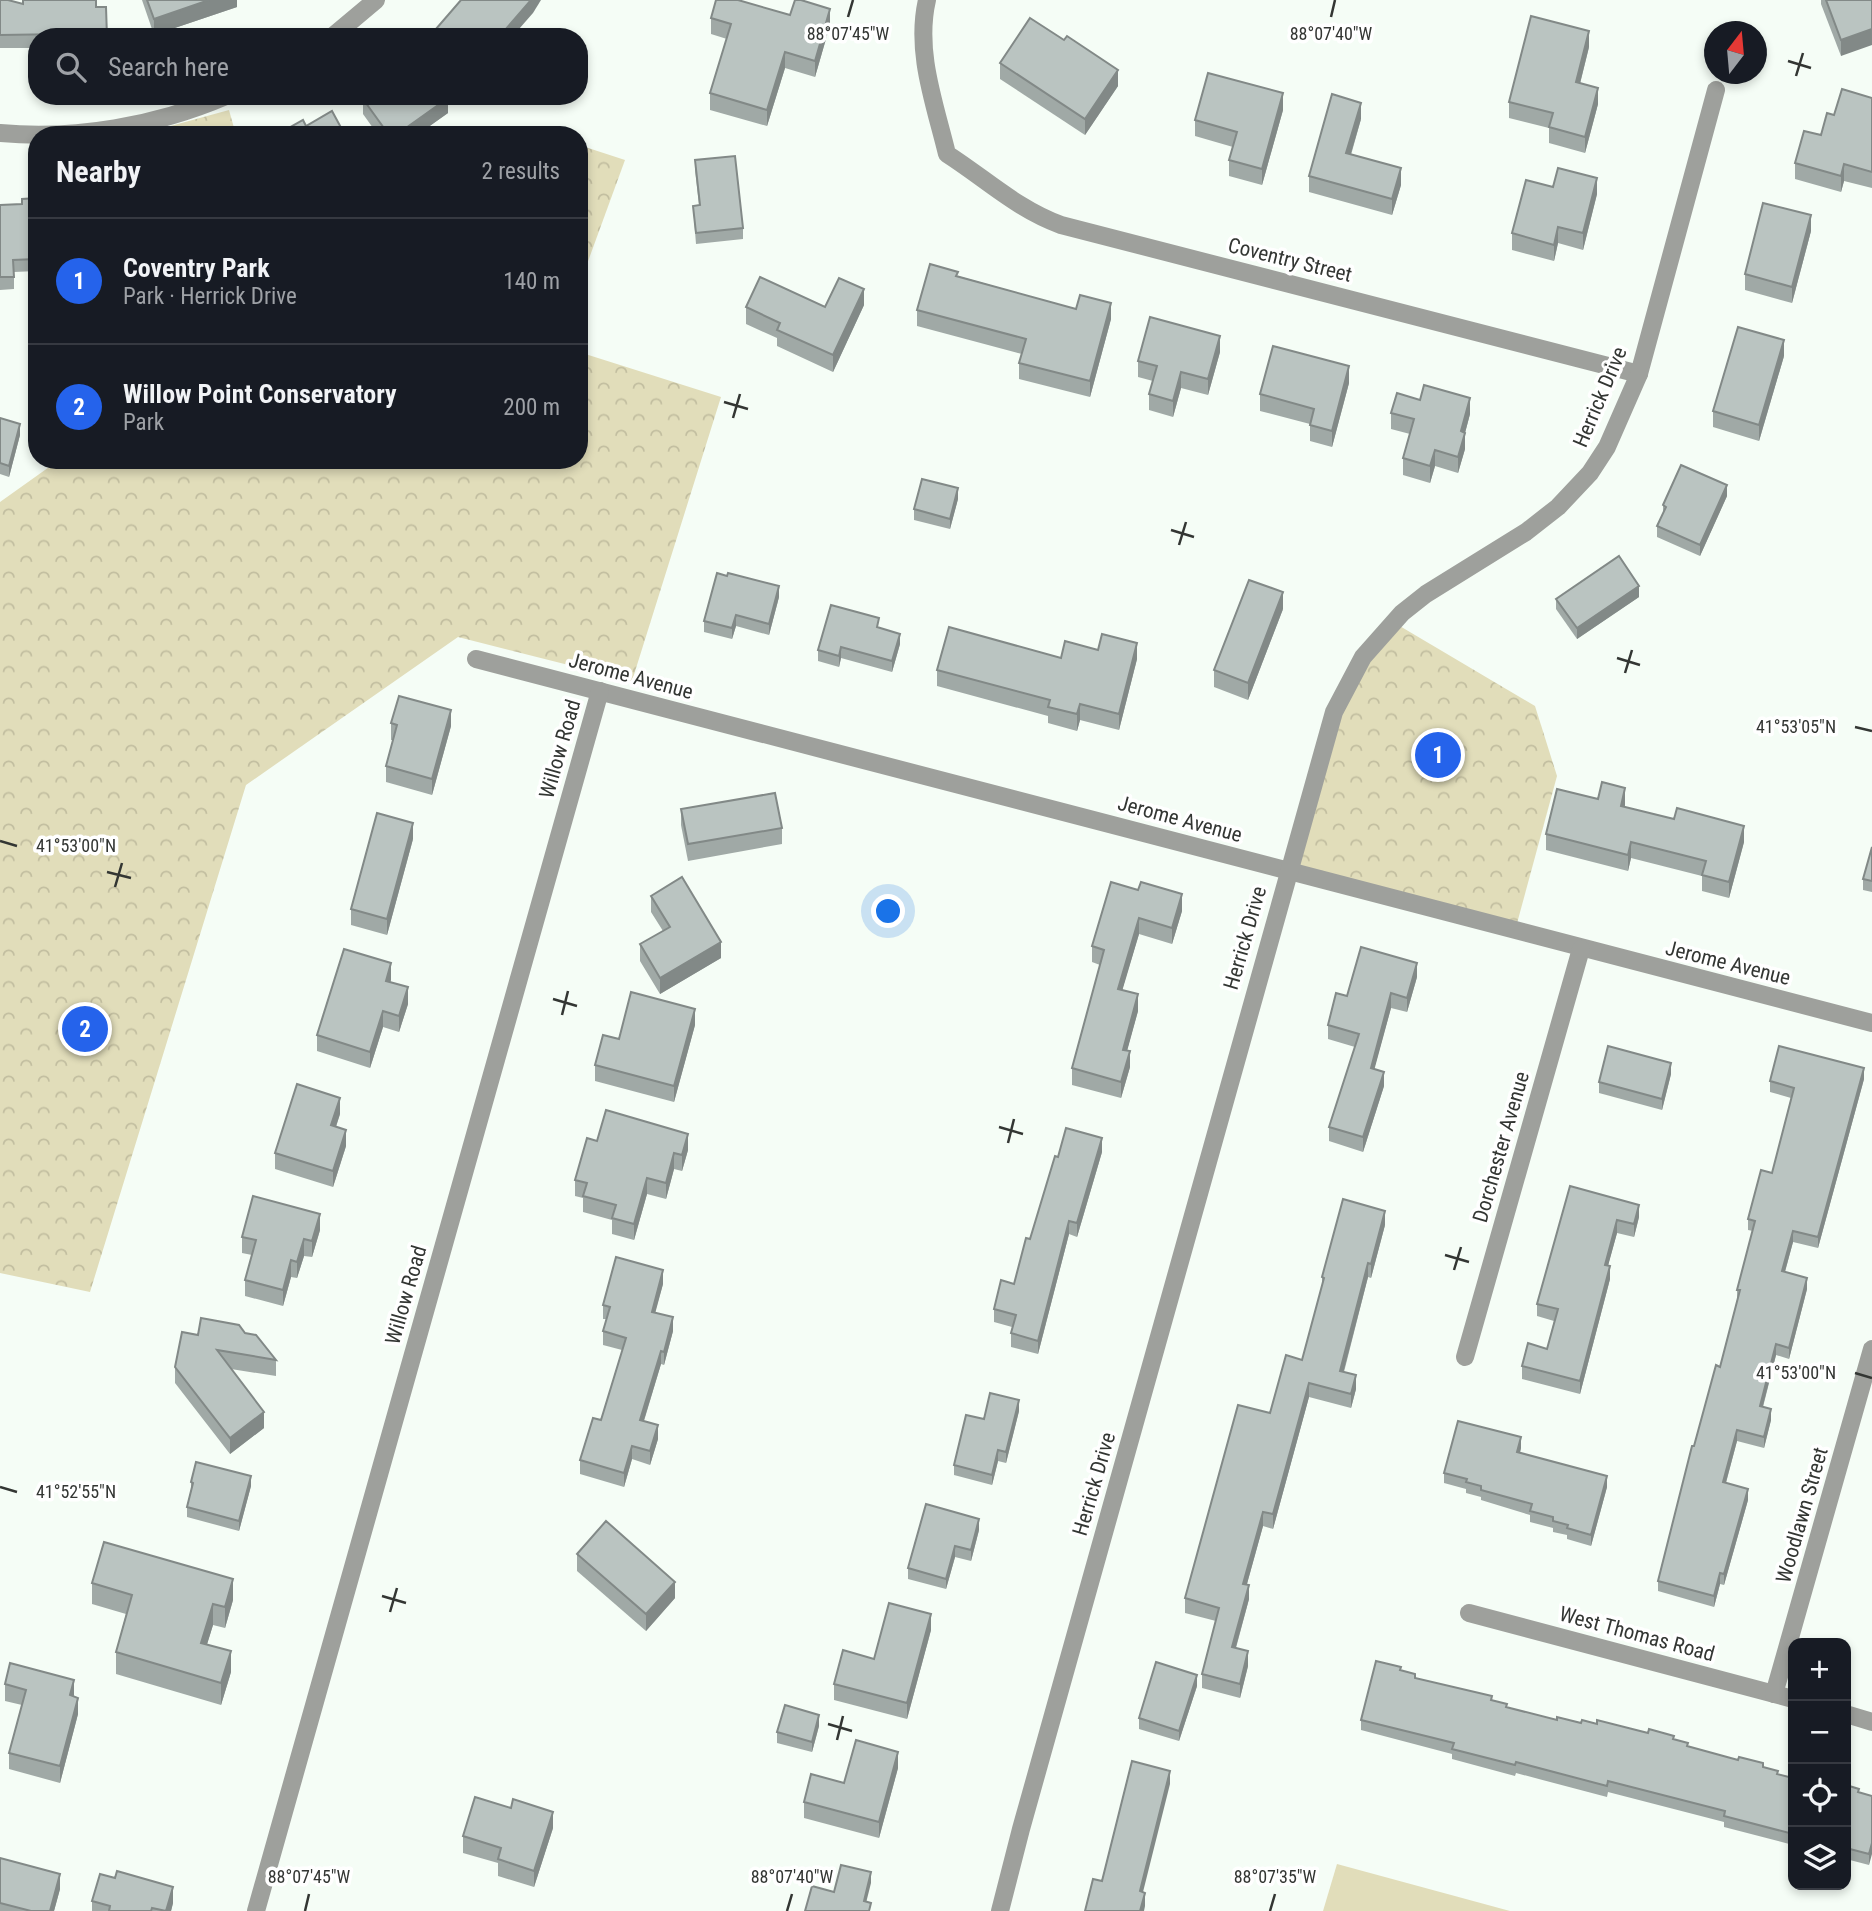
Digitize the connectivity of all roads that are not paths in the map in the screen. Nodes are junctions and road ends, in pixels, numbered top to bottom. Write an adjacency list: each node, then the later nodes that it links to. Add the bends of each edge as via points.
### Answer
1 (376, 0): 3 (street)
2 (927, 0): 9 (street, Coventry Street, via 924,52 947,154 1020,206 1061,225)
3 (343, 28)
4 (1716, 89): 9 (street, Herrick Drive)
5 (201, 105): 6 (street)
6 (122, 126)
7 (0, 133): 8 (street)
8 (28, 134)
9 (1639, 374): 12 (street, Herrick Drive, via 1607,447 1558,507 1426,594 1383,632 1363,657 1334,712)
10 (476, 659): 11 (street, Jerome Avenue)
11 (600, 691): 12 (street, Jerome Avenue); 22 (street, Willow Road)
12 (1287, 871): 13 (street, Jerome Avenue); 23 (street, Herrick Drive)
13 (1581, 949): 14 (street, Jerome Avenue); 16 (street, Dorchester Avenue)
14 (1872, 1023)
15 (1872, 1349): 18 (street, Woodlawn Street)
16 (1465, 1357)
17 (1469, 1613): 18 (street, West Thomas Road)
18 (1774, 1694): 19 (street, West Thomas Road)
19 (1788, 1698)
20 (1851, 1716): 21 (street)
21 (1872, 1722)
22 (256, 1911)
23 (1000, 1911)

